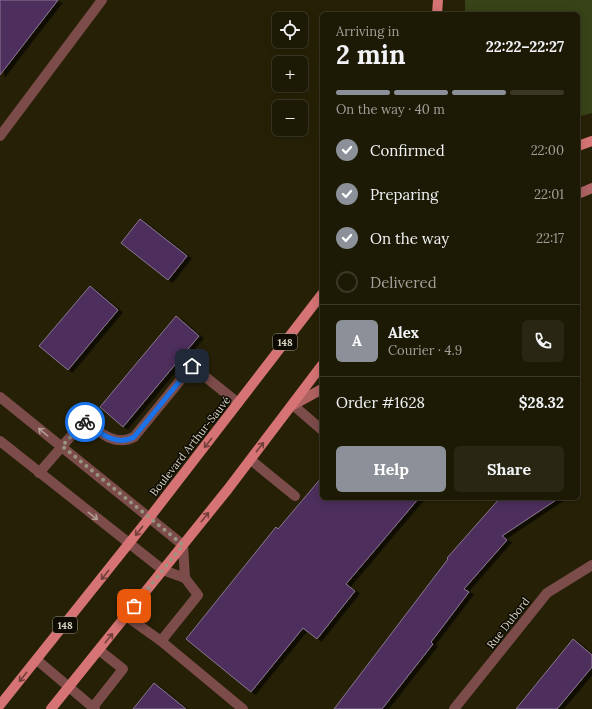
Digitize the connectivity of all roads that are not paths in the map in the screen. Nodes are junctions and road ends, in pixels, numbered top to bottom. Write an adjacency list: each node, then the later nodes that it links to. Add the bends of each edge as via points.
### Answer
1 (102, 0): 4 (street)
2 (438, 0): 3 (main road)
3 (437, 12)
4 (0, 136)
5 (592, 141): 6 (main road)
6 (580, 145)
7 (592, 188): 8 (street)
8 (580, 193)
9 (320, 297): 13 (main road, Boulevard Arthur-Sauvé / 148)
10 (320, 368): 14 (main road)
11 (320, 390): 14 (street)
12 (0, 397): 17 (street, one-way to 12)
13 (238, 403): 17 (street, via 192,366 128,441 111,439 84,421); 21 (main road, Boulevard Arthur-Sauvé / 148, one-way to 21)
14 (293, 405): 15 (street); 18 (main road, one-way to 14)
15 (320, 428)
16 (0, 441): 19 (street)
17 (62, 446): 19 (street); 21 (street)
18 (251, 460): 20 (street); 23 (main road, one-way to 18)
19 (39, 473): 22 (street, one-way to 22)
20 (295, 496)
21 (150, 517): 22 (main road, Boulevard Arthur-Sauvé / 148, one-way to 22); 23 (street)
22 (129, 545): 25 (street); 30 (main road, Boulevard Arthur-Sauvé / 148, one-way to 30)
23 (183, 545): 25 (main road); 26 (street)
24 (592, 566): 36 (street, Rue Dubord, via 547,593)
25 (163, 570): 26 (street); 27 (main road)
26 (184, 578): 28 (street, via 198,595)
27 (126, 616): 28 (street); 29 (main road, one-way to 27)
28 (161, 642): 35 (street)
29 (99, 650): 31 (main road); 33 (street, via 123,669)
30 (37, 660): 31 (street); 32 (main road, Boulevard Arthur-Sauvé / 148, one-way to 32)
31 (69, 688): 33 (street); 34 (main road)
32 (0, 705)
33 (94, 708)
34 (51, 709)
35 (243, 709)
36 (454, 709)

